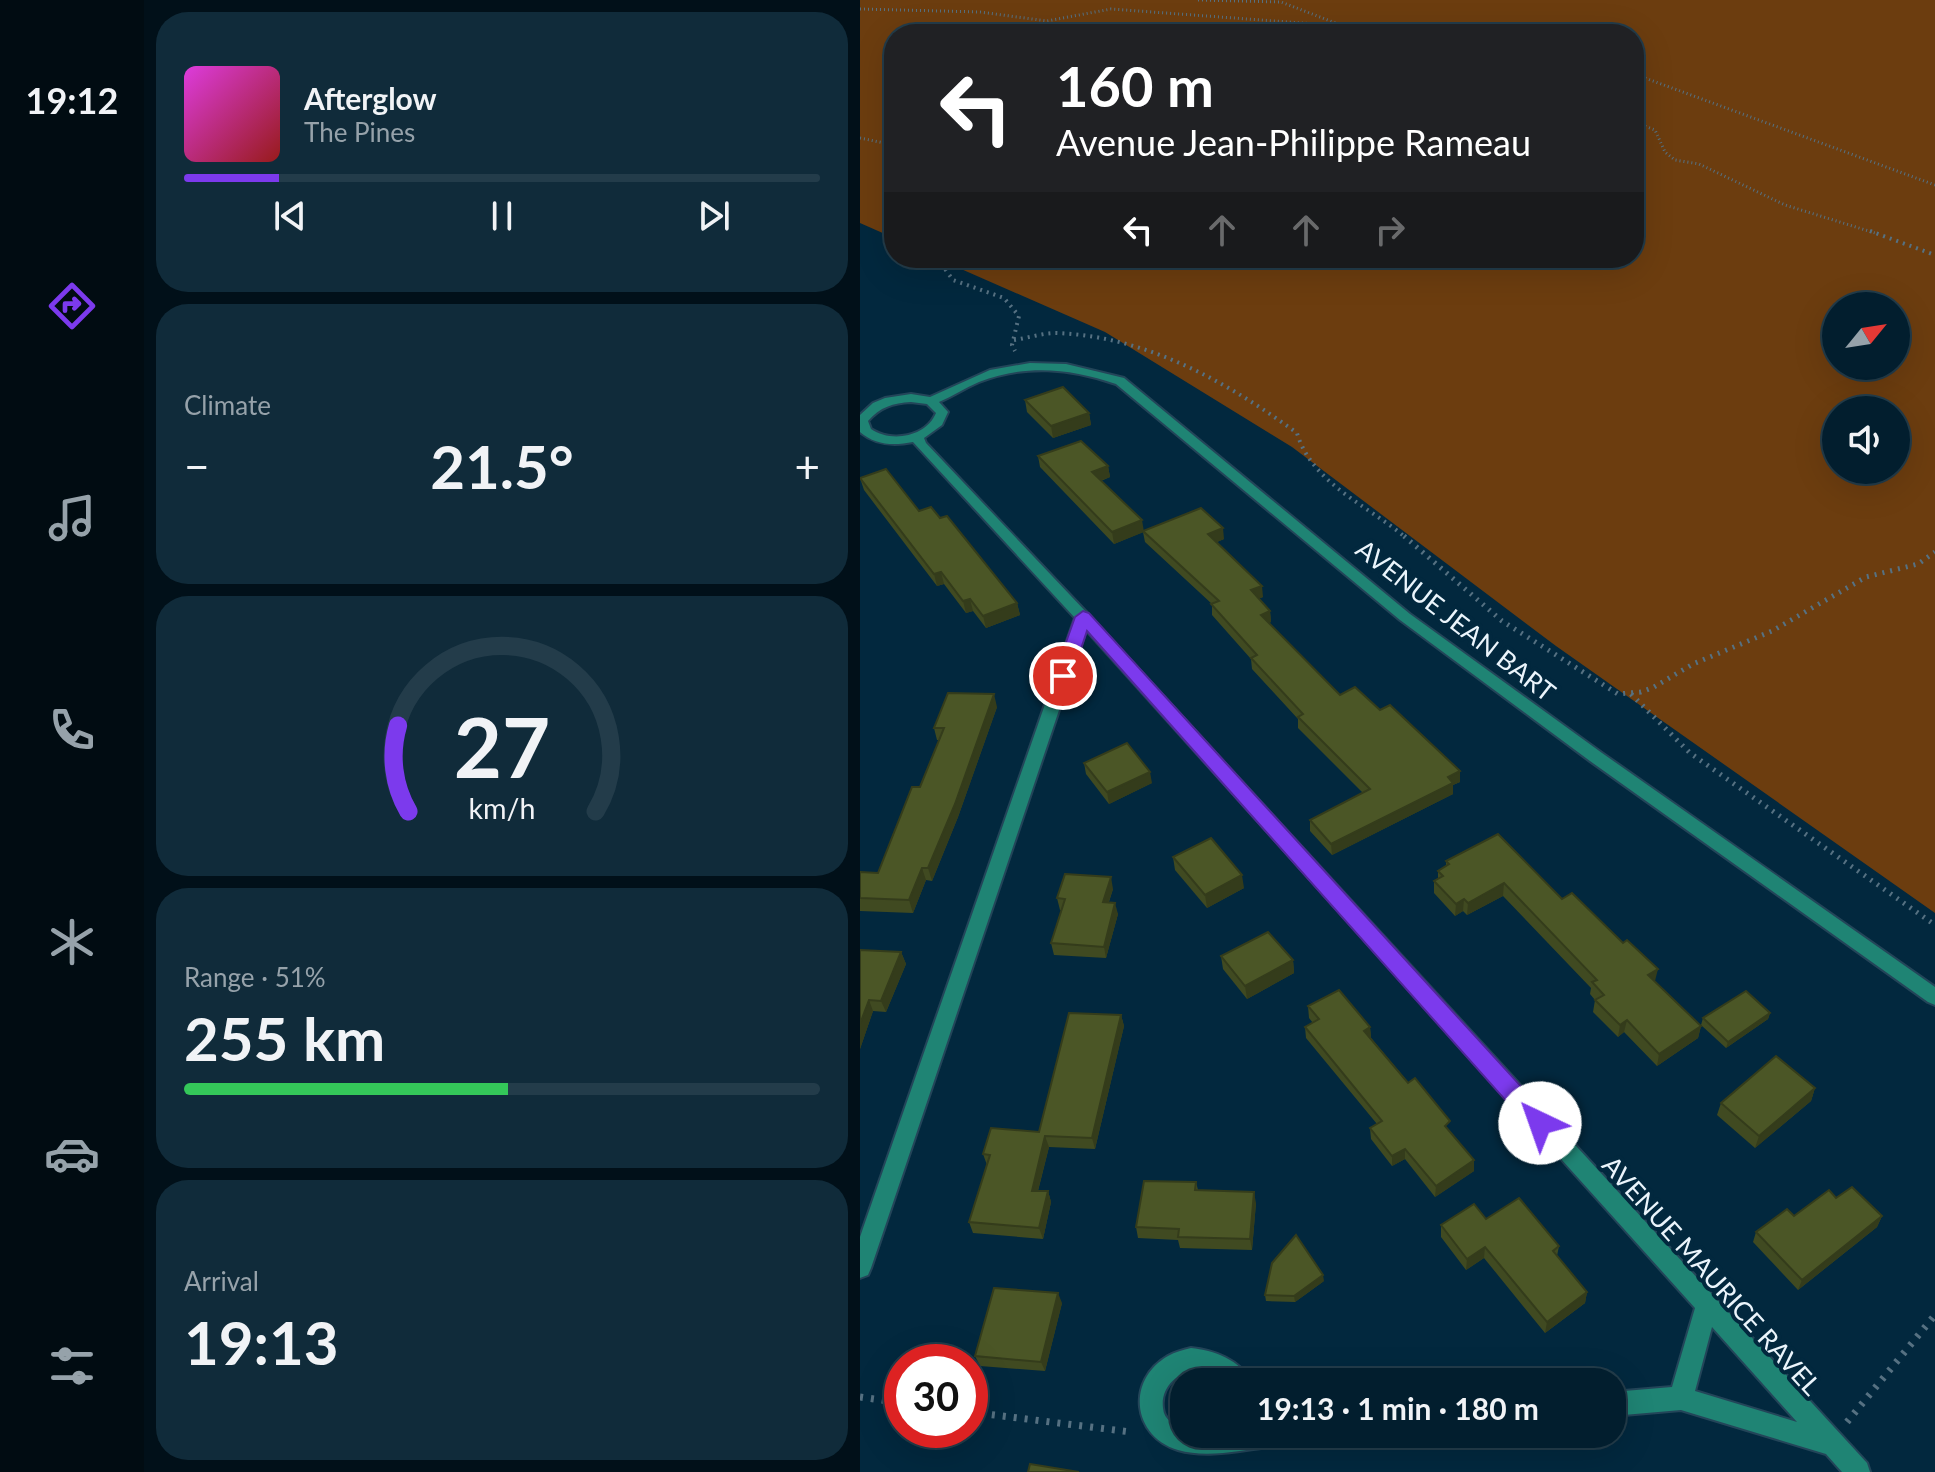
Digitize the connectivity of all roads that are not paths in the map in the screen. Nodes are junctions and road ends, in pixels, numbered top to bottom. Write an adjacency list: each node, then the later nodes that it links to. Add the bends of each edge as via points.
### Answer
1 (931, 401): 2 (street, via 901,398); 3 (street, via 942,419); 5 (street, AVENUE JEAN BART, via 974,380 1022,367 1071,366 1120,381 1405,617)
2 (863, 414): 3 (street, via 867,434 889,440)
3 (917, 437): 4 (street, AVENUE MAURICE RAVEL)
4 (1083, 617): 6 (street); 7 (street, AVENUE MAURICE RAVEL)
5 (1935, 997)
6 (860, 1268)
7 (1706, 1307): 11 (street); 14 (street, AVENUE MAURICE RAVEL)
8 (1171, 1368): 9 (street, via 1183,1361 1207,1361)
9 (1218, 1368)
10 (1170, 1369): 13 (street, via 1152,1388 1149,1410 1160,1430)
11 (1681, 1398): 12 (street); 14 (street)
12 (1626, 1403)
13 (1170, 1434)
14 (1830, 1444): 15 (street, AVENUE MAURICE RAVEL)
15 (1858, 1472)

